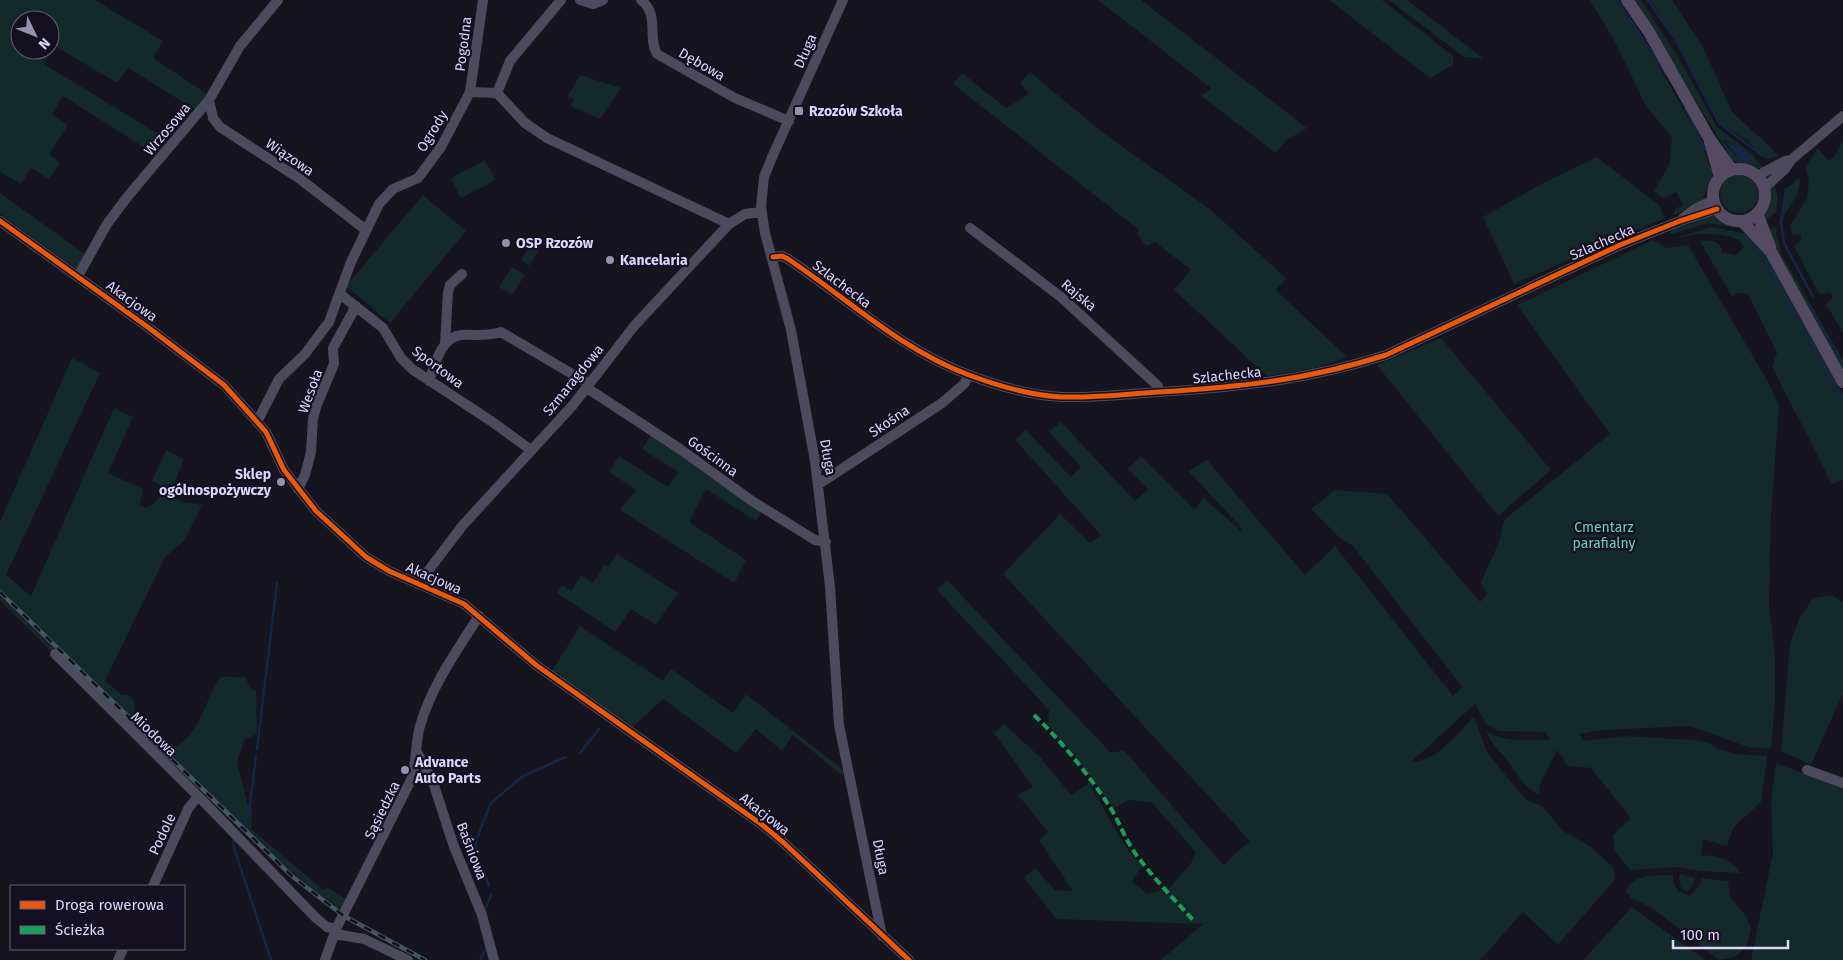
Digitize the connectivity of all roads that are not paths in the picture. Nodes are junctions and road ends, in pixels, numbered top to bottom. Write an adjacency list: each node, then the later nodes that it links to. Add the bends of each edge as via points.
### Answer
1 (278, 0): 11 (street, Wrzosowa, via 240,46)
2 (483, 0): 9 (street, Pogodna)
3 (561, 0): 10 (street, via 510,61)
4 (580, 0): 5 (street, via 593,4)
5 (603, 0)
6 (640, 0): 13 (street, Dębowa, via 652,17 652,42 657,54 735,98)
7 (843, 0): 13 (street, Długa)
8 (1627, 0): 14 (main road, via 1672,70)
9 (470, 92): 10 (street); 27 (street, Ogrody, via 441,147 418,178 386,194)
10 (497, 93): 25 (street, via 525,123 547,138)
11 (209, 100): 27 (street, Wiązowa, via 213,118 220,127 300,179); 31 (street, Wrzosowa, via 107,224)
12 (1843, 116): 15 (street)
13 (788, 121): 21 (street, Długa, via 764,178)
14 (1709, 138): 16 (main road); 18 (main road)
15 (1791, 160): 17 (street); 19 (street)
16 (1732, 170): 17 (main road, via 1745,170); 18 (main road)
17 (1757, 176): 19 (main road)
18 (1720, 177): 20 (main road, via 1714,188)
19 (1764, 188): 22 (main road, via 1764,202)
20 (1715, 205): 24 (main road, via 1728,218); 39 (street, Szlachecka, via 1695,209 1680,220 1358,364 1285,381)
21 (762, 212): 25 (street, Szmaragdowa, via 745,214); 29 (street, Długa)
22 (1757, 213): 24 (main road); 28 (main road)
23 (0, 221): 31 (street, Akacjowa)
24 (1742, 221): 28 (main road)
25 (729, 224): 38 (street, Szmaragdowa, via 635,325)
26 (970, 228): 39 (street, Rajska, via 1075,309 1158,386)
27 (366, 230): 32 (street, Ogrody)
28 (1771, 252): 37 (main road)
29 (773, 257): 35 (street, Szlachecka, via 788,259 896,338); 42 (street, Długa, via 791,330)
30 (462, 274): 34 (street, via 450,284 448,292)
31 (78, 276): 40 (street, Akacjowa, via 211,374)
32 (340, 294): 33 (street, Sportowa); 40 (street, Ogrody, via 321,336 279,379)
33 (356, 306): 36 (street, Sportowa, via 383,328 401,358); 43 (street, Wesoła, via 333,348 334,364 316,407 311,452)
34 (445, 344): 36 (street); 38 (street, Gościnna, via 457,336 484,337 501,332)
35 (969, 375): 39 (street, Szlachecka, via 1026,392 1060,397); 42 (street, Skośna, via 964,384 942,402)
36 (429, 381): 41 (street, Sportowa)
37 (1843, 382)
38 (588, 386): 41 (street, Szmaragdowa); 44 (street, Gościnna, via 752,501 815,540)
39 (1159, 392)
40 (257, 422): 43 (street, Akacjowa, via 272,441 284,470)
41 (531, 450): 45 (street, Szmaragdowa, via 463,525)
42 (819, 484): 44 (street, Długa)
43 (298, 489): 45 (street, Akacjowa, via 321,516 366,557)
44 (826, 542): 54 (street, Długa, via 838,724)
45 (419, 583): 46 (street, Akacjowa, via 464,604)
46 (479, 616): 48 (street, Sąsiedzka, via 432,696 419,729); 54 (street, Akacjowa, via 536,666 765,828)
47 (55, 654): 51 (street, Miodowa)
48 (418, 754): 53 (street, Sąsiedzka, via 404,797); 57 (street, Baśniowa, via 433,782 453,844 482,915)
49 (1807, 770): 50 (street)
50 (1843, 783)
51 (198, 796): 52 (street, Podole, via 188,809); 53 (street, Miodowa, via 316,918)
52 (153, 885)
53 (336, 932): 55 (street, Sąsiedzka); 56 (street, via 364,939)
54 (882, 936): 58 (street, Akacjowa)
55 (325, 960)
56 (408, 960)
57 (494, 960)
58 (909, 960)

